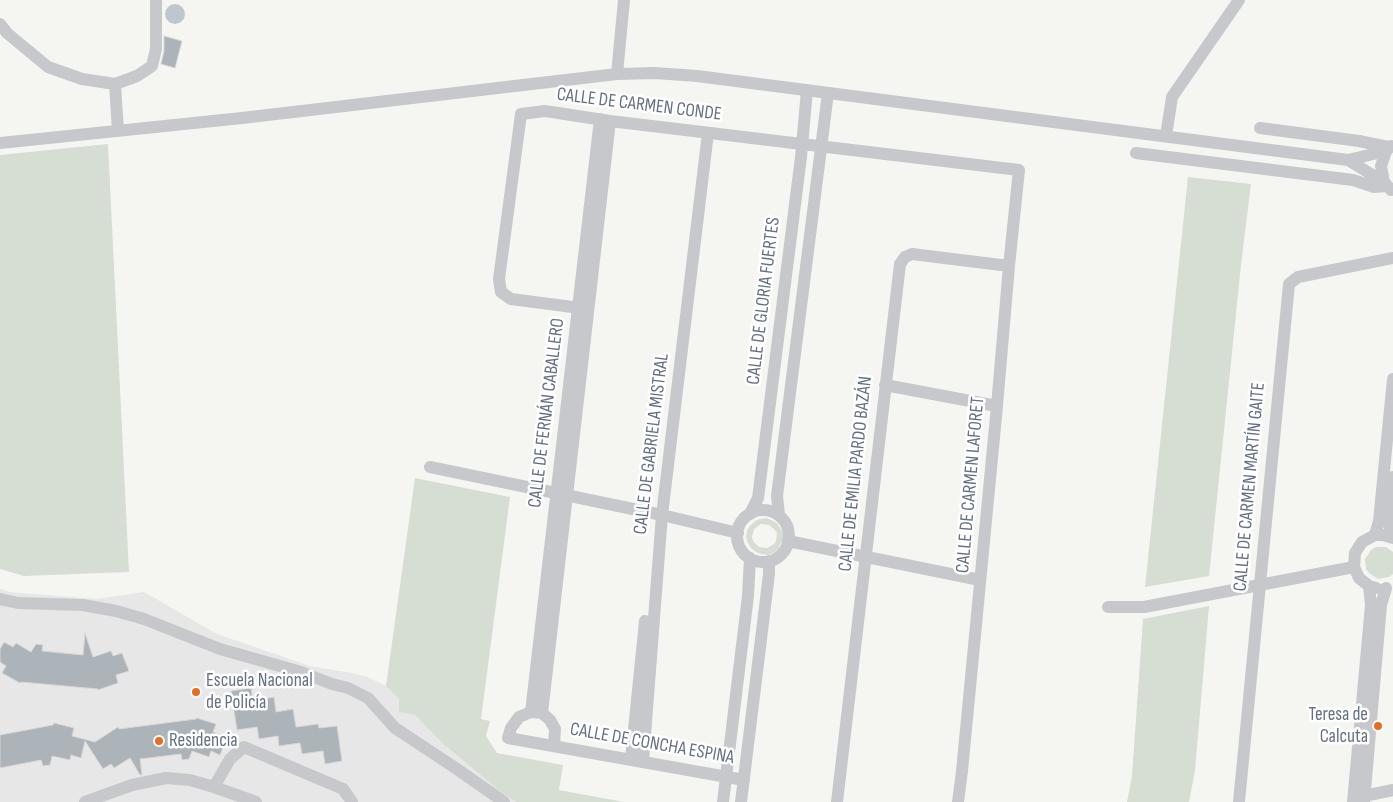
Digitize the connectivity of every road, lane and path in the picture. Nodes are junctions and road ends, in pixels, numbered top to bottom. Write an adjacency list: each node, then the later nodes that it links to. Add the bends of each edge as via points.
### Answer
1 (156, 0): 6 (street, via 156,49 152,66)
2 (624, 0): 5 (street)
3 (1239, 0): 13 (street, via 1172,97)
4 (0, 24): 6 (street, via 48,67 82,79)
5 (617, 74): 7 (street, via 696,76); 11 (street)
6 (115, 84): 11 (street)
7 (807, 90): 8 (street); 15 (street, CALLE DE GLORIA FUERTES)
8 (828, 93): 13 (street); 16 (street, CALLE DE GLORIA FUERTES)
9 (605, 120): 12 (street, CALLE DE CARMEN CONDE); 24 (street, CALLE DE FERNÁN CABALLERO); 24 (street, CALLE DE CARMEN CONDE, via 545,111 521,114 499,279 502,292 511,300)
10 (1260, 128): 17 (street)
11 (118, 130): 14 (street)
12 (705, 132): 15 (street, CALLE DE CARMEN CONDE); 31 (street, CALLE DE GABRIELA MISTRAL)
13 (1166, 136): 19 (street)
14 (0, 143)
15 (802, 144): 16 (street, CALLE DE CARMEN CONDE); 32 (street, CALLE DE GLORIA FUERTES, via 758,498)
16 (821, 146): 20 (street, CALLE DE CARMEN CONDE); 33 (street, CALLE DE GLORIA FUERTES, via 779,487)
17 (1389, 147): 19 (street); 21 (street, via 1381,166)
18 (1136, 153): 21 (street)
19 (1348, 160): 21 (street)
20 (1019, 170): 23 (street, CALLE DE CARMEN LAFORET)
21 (1388, 187)
22 (1393, 258): 43 (street, CALLE DE CARMEN MARTÍN GAITE, via 1298,277 1289,284)
23 (1009, 270): 26 (street, CALLE DE EMILIA PARDO BAZÁN, via 910,263); 27 (street, CALLE DE CARMEN LAFORET)
24 (583, 309): 30 (street, CALLE DE FERNÁN CABALLERO)
25 (1393, 379): 35 (street, via 1379,521)
26 (888, 385): 27 (street); 39 (street, CALLE DE EMILIA PARDO BAZÁN)
27 (997, 406): 42 (street, CALLE DE CARMEN LAFORET)
28 (430, 467): 30 (street)
29 (1393, 477): 36 (street, via 1389,521)
30 (562, 494): 31 (street); 48 (street, CALLE DE FERNÁN CABALLERO)
31 (659, 514): 34 (street); 50 (street, CALLE DE GABRIELA MISTRAL)
32 (750, 514): 33 (street, via 761,510); 34 (street)
33 (779, 515): 37 (street, via 788,527)
34 (738, 533): 38 (street, via 740,547)
35 (1374, 535): 36 (street); 41 (street, via 1362,542 1355,553)
36 (1392, 538)
37 (788, 541): 39 (street); 40 (street, via 782,554)
38 (750, 558): 40 (street); 51 (street)
39 (870, 558): 42 (street); 62 (street, CALLE DE EMILIA PARDO BAZÁN); 63 (street, CALLE DE EMILIA PARDO BAZÁN)
40 (769, 561): 52 (street)
41 (1354, 567): 43 (street); 44 (street, via 1359,578)
42 (980, 580): 64 (street, CALLE DE CARMEN LAFORET)
43 (1260, 585): 47 (street, via 1144,607); 65 (street, CALLE DE CARMEN MARTÍN GAITE)
44 (1369, 586): 45 (street, via 1377,589); 55 (street, via 1371,605)
45 (1389, 587): 55 (street, via 1381,605)
46 (0, 599): 59 (street, via 18,603 83,605 116,611 220,649 348,688 368,698 395,728)
47 (1108, 607)
48 (536, 712): 49 (street, via 550,720 555,729); 49 (street, CALLE DE CONCHA ESPINA, via 519,717 508,738)
49 (554, 745): 50 (street, CALLE DE CONCHA ESPINA)
50 (637, 760): 51 (street, CALLE DE CONCHA ESPINA)
51 (726, 776): 52 (street, CALLE DE CONCHA ESPINA); 60 (street)
52 (744, 780): 61 (street)
53 (214, 787): 56 (street, via 166,778 146,781); 57 (street); 58 (street, via 230,759 244,747 343,789)
54 (1393, 790): 55 (street)
55 (1360, 800)
56 (85, 802)
57 (256, 802)
58 (352, 802)
59 (504, 802)
60 (723, 802)
61 (741, 802)
62 (837, 802)
63 (844, 802)
64 (958, 802)
65 (1239, 802)

